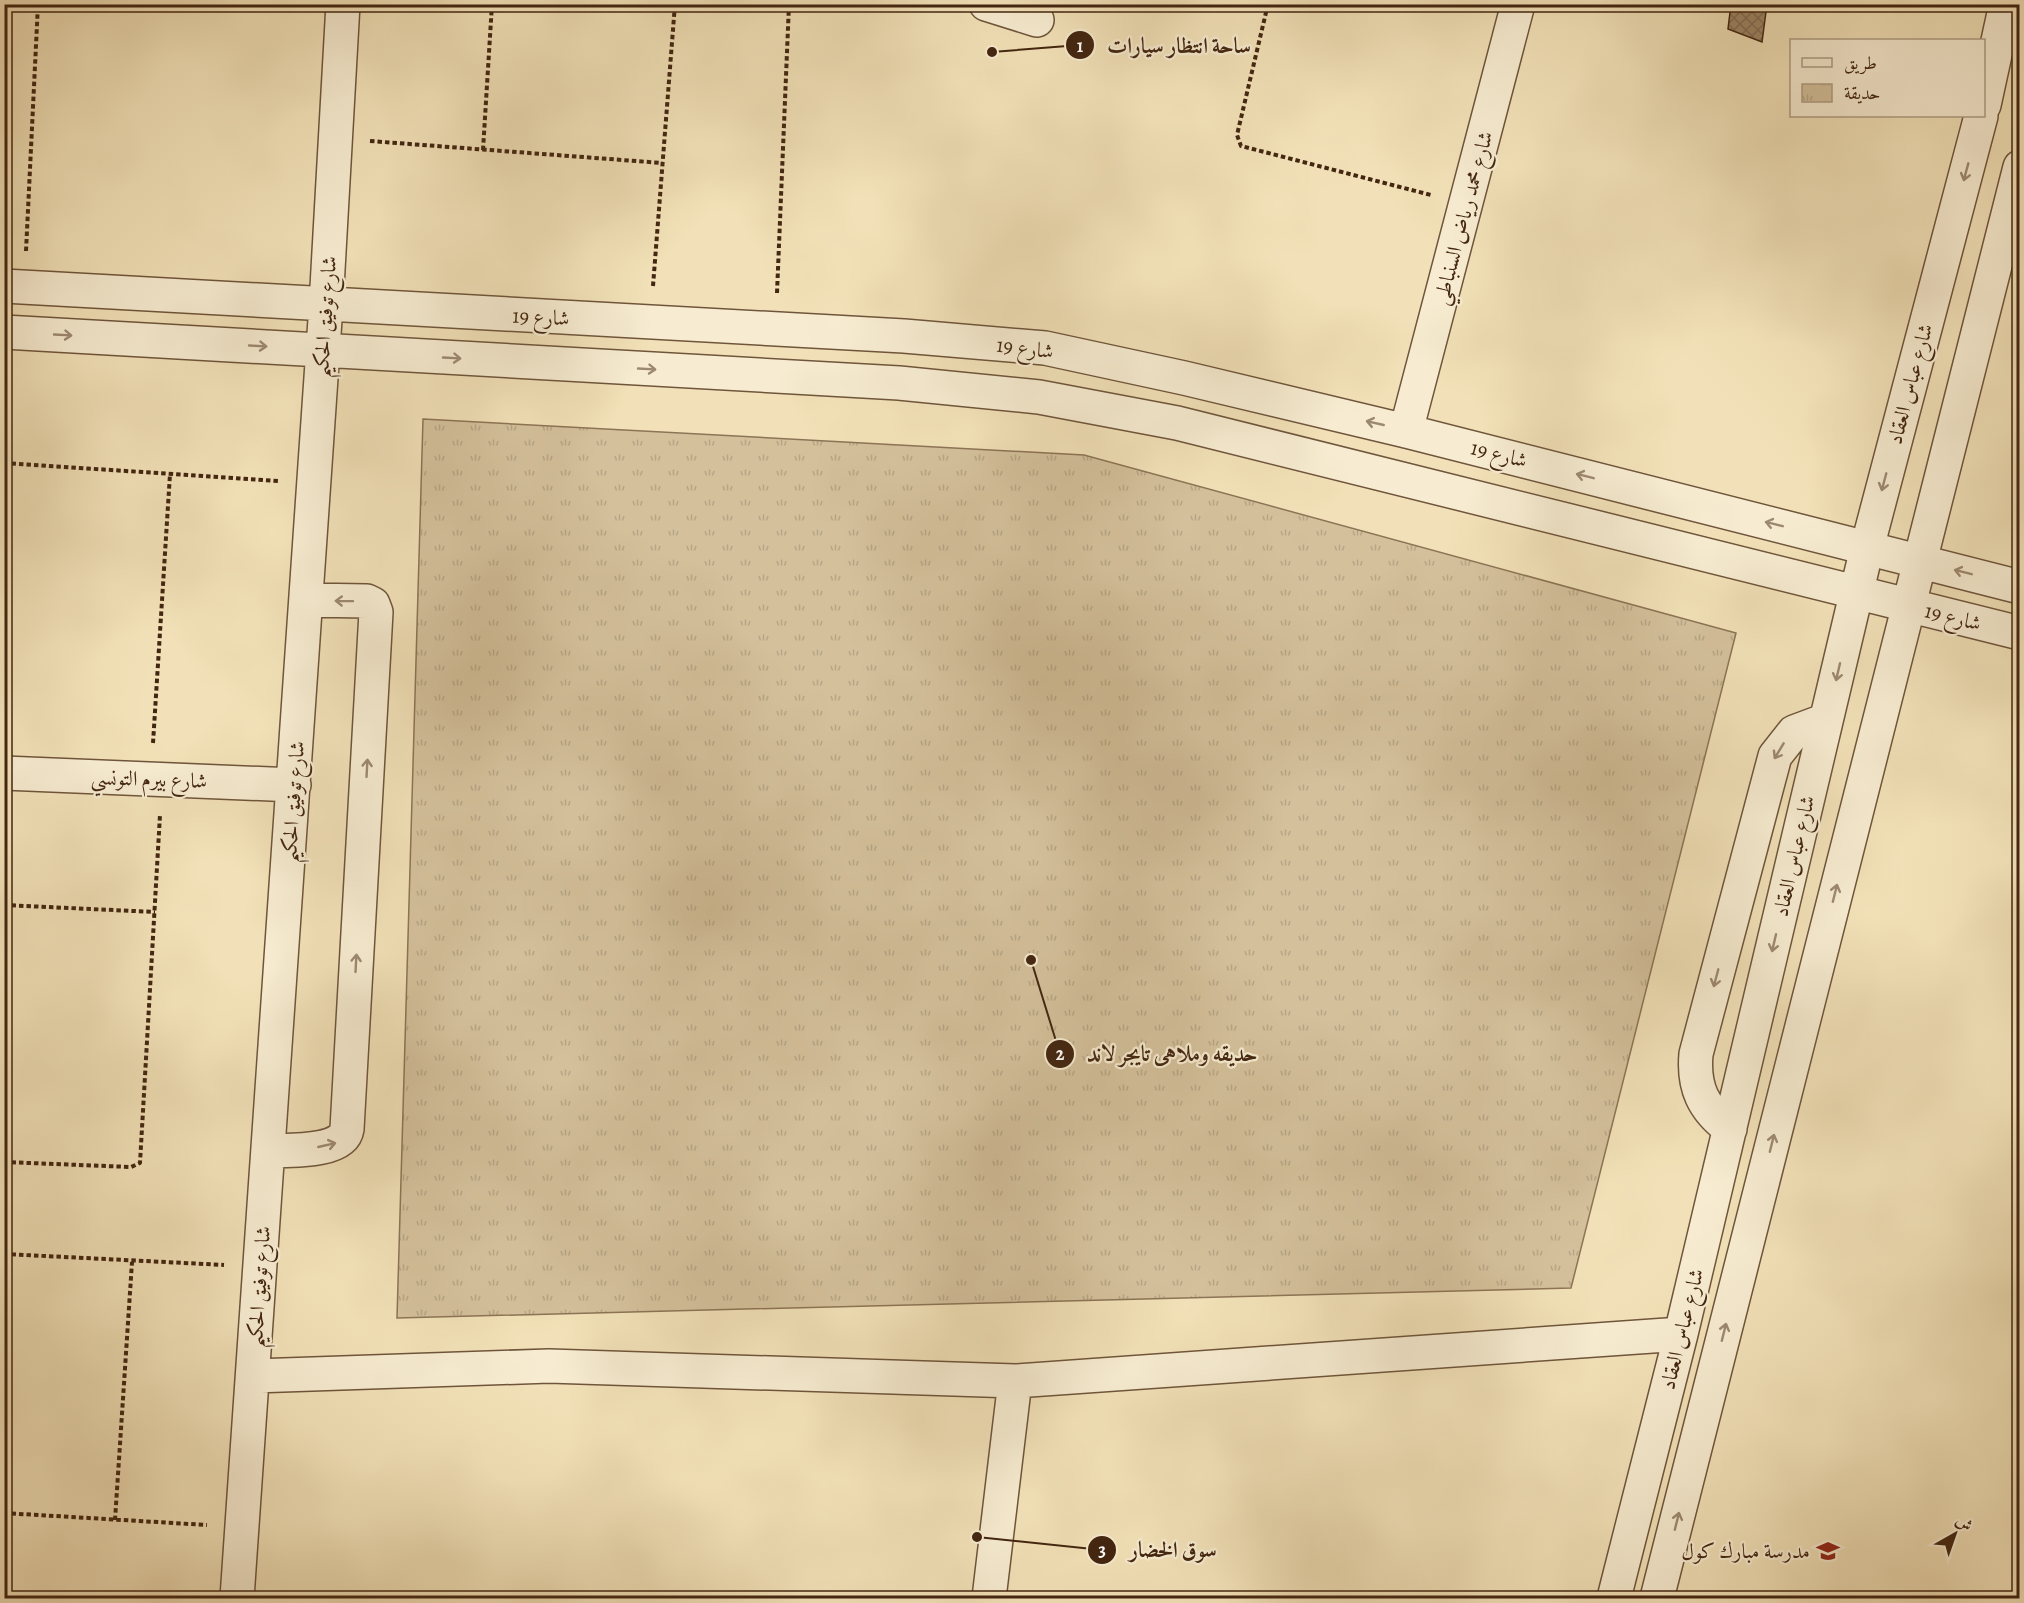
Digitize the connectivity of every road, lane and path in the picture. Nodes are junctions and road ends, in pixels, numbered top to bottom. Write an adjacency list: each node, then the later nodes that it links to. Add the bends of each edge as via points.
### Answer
1 (38, 4): 18 (path)
2 (343, 4): 13 (street, شارع توفيق الحكيم)
3 (492, 4): 14 (path)
4 (675, 4): 15 (path)
5 (789, 4): 21 (path)
6 (986, 4): 10 (street)
7 (1268, 4): 17 (path, via 1237,135 1241,146)
8 (1518, 4): 17 (street, شارع محمد رياض السنباطي)
9 (2006, 4): 11 (street)
10 (1036, 20)
11 (1985, 96)
12 (1981, 117): 28 (street, شارع عباس العقاد, one-way to 28)
13 (336, 139): 14 (path); 19 (street, شارع توفيق الحكيم)
14 (483, 150): 15 (path)
15 (662, 163): 20 (path)
16 (2019, 167): 29 (street, شارع عباس العقاد)
17 (1466, 205): 24 (street, شارع محمد رياض السنباطي)
18 (14, 287): 19 (street, شارع 19)
19 (326, 305): 20 (street, شارع 19); 23 (street, شارع توفيق الحكيم)
20 (650, 323): 21 (street, شارع 19)
21 (776, 330): 24 (street, شارع 19, one-way to 21, via 1045,348)
22 (4, 332): 23 (street, شارع 19, one-way to 23)
23 (323, 350): 27 (street, شارع توفيق الحكيم); 31 (street, شارع 19, one-way to 31, via 899,383 1039,397 1177,423)
24 (1406, 431): 28 (street, شارع 19, one-way to 24)
25 (4, 463): 26 (path)
26 (170, 474): 27 (path); 37 (path)
27 (314, 483): 32 (street, شارع توفيق الحكيم)
28 (1867, 548): 29 (street, شارع 19); 31 (street, شارع عباس العقاد)
29 (1920, 562): 30 (street, شارع 19, one-way to 29); 33 (street, شارع عباس العقاد)
30 (2019, 587)
31 (1857, 591): 33 (street, شارع 19); 35 (street, شارع عباس العقاد, one-way to 35)
32 (306, 600): 38 (street, شارع توفيق الحكيم); 42 (street, one-way to 32, via 332,1146 347,1129 376,612 374,604 367,601)
33 (1907, 606): 34 (street, شارع 19); 56 (street, شارع عباس العقاد, one-way to 33)
34 (2019, 633)
35 (1826, 720): 41 (street, شارع عباس العقاد, one-way to 41); 41 (street, one-way to 41, via 1794,732 1775,756 1696,1054 1697,1088 1704,1104)
36 (4, 773): 37 (street, شارع بيرم التونسي)
37 (156, 779): 38 (street, شارع بيرم التونسي); 40 (path)
38 (294, 785): 42 (street, شارع توفيق الحكيم)
39 (4, 905): 40 (path)
40 (155, 912): 43 (path, via 140,1163 131,1167)
41 (1730, 1129): 47 (street, شارع عباس العقاد)
42 (269, 1151): 46 (street, شارع توفيق الحكيم)
43 (4, 1162)
44 (4, 1254): 45 (path)
45 (132, 1262): 46 (path); 51 (path)
46 (261, 1266): 48 (street, شارع توفيق الحكيم)
47 (1681, 1334): 49 (street); 55 (street, شارع عباس العقاد)
48 (253, 1376): 49 (street, via 549,1366); 52 (street, شارع توفيق الحكيم)
49 (1015, 1381): 54 (street)
50 (4, 1513): 51 (path)
51 (115, 1520): 52 (path)
52 (243, 1526): 53 (street, شارع توفيق الحكيم)
53 (237, 1599)
54 (989, 1599)
55 (1614, 1599)
56 (1657, 1599)

